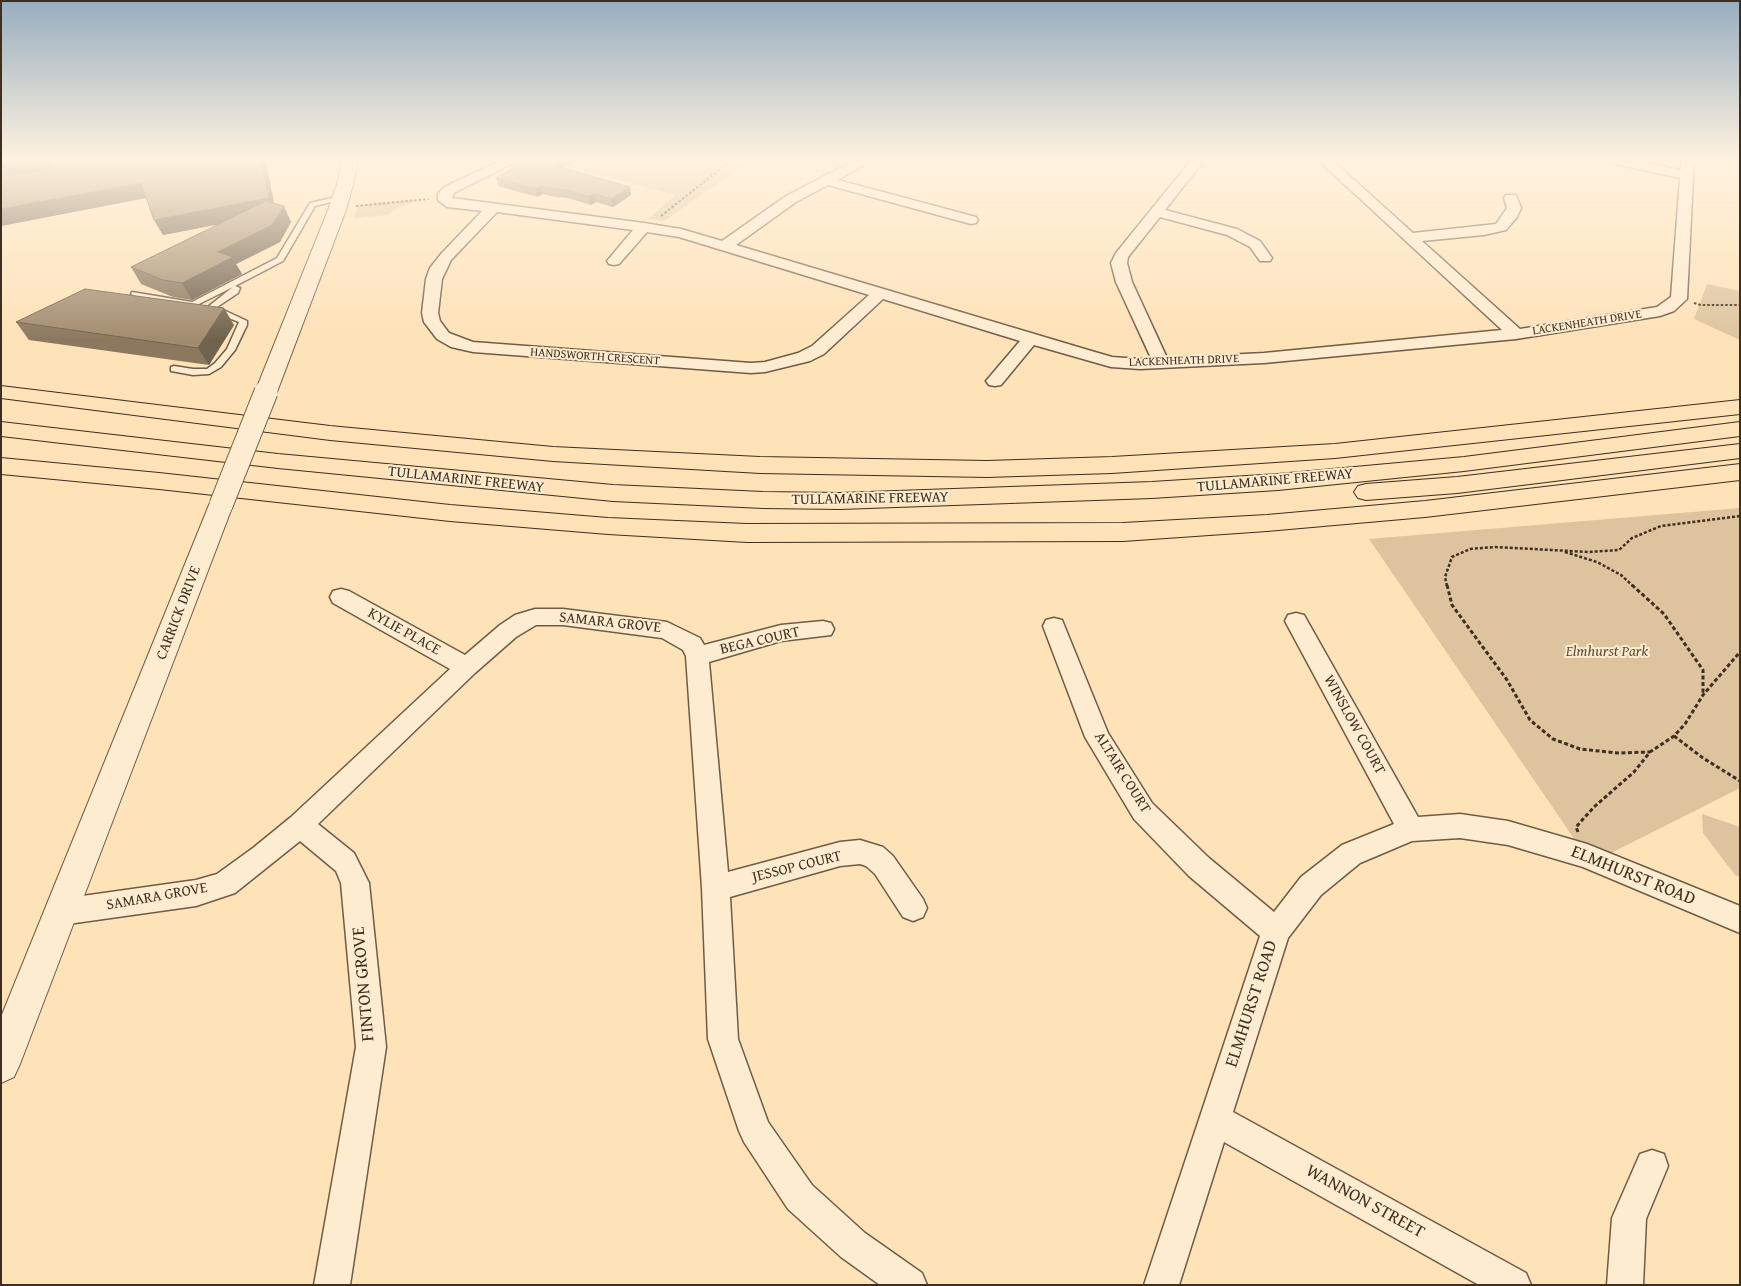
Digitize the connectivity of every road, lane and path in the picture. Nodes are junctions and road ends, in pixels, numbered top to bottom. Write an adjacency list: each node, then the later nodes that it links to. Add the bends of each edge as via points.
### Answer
1 (303, 219): 19 (lane, via 280,260)
2 (333, 219): 59 (street, CARRICK DRIVE, bridge)
3 (482, 219): 20 (street, HANDSWORTH CRESCENT, via 438,268 430,313 432,322 443,336 472,347 766,367 818,350)
4 (581, 219): 14 (street, LACKENHEATH DRIVE)
5 (657, 219): 14 (path)
6 (763, 219): 16 (street)
7 (967, 219): 13 (street)
8 (1151, 219): 26 (street, via 1119,263 1124,282)
9 (1183, 219): 17 (street, via 1232,232 1255,244)
10 (1388, 219): 15 (street)
11 (1508, 219): 15 (street, via 1501,227)
12 (1684, 219): 22 (street)
13 (971, 220)
14 (646, 228): 16 (street, LACKENHEATH DRIVE); 18 (street)
15 (1409, 238): 24 (street)
16 (726, 245): 20 (street, LACKENHEATH DRIVE)
17 (1266, 258)
18 (614, 261)
19 (232, 285): 21 (lane, via 193,305); 27 (lane, via 237,288 235,291 213,306 243,320 231,350 209,371)
20 (880, 293): 25 (street, LACKENHEATH DRIVE)
21 (135, 294)
22 (1679, 299): 23 (path, via 1701,305); 24 (street, LACKENHEATH DRIVE, via 1660,311)
23 (1740, 305)
24 (1516, 334): 26 (street, LACKENHEATH DRIVE, via 1264,358)
25 (1030, 339): 26 (street, LACKENHEATH DRIVE, via 1111,362); 28 (street)
26 (1161, 362)
27 (174, 368)
28 (995, 381)
29 (1740, 388): 34 (highway)
30 (1, 391): 34 (highway, TULLAMARINE FREEWAY, via 207,419 553,454 872,468 1112,465 1335,451)
31 (1740, 406): 34 (highway, TULLAMARINE FREEWAY)
32 (1, 428): 40 (highway, TULLAMARINE FREEWAY, via 278,461 613,494)
33 (1740, 429): 40 (highway, TULLAMARINE FREEWAY, via 1464,464 1278,482 1152,490)
34 (1509, 431)
35 (1740, 452): 40 (highway, via 1457,485 1340,494 1127,503)
36 (1, 458): 39 (highway)
37 (1, 466): 39 (highway)
38 (1740, 473): 39 (highway, via 1425,510 1267,523 1123,532 964,534 747,533 608,526 450,513)
39 (159, 481)
40 (840, 501)
41 (1740, 516): 42 (path, via 1661,526 1632,538 1619,550)
42 (1559, 550): 50 (path, via 1597,562 1621,575 1664,614 1703,670); 52 (path, via 1495,547 1470,549 1452,556 1445,577 1452,605 1507,680 1530,720 1554,739 1580,748 1618,753)
43 (341, 597): 49 (street, KYLIE PLACE)
44 (1296, 621): 55 (street, WINSLOW COURT)
45 (1054, 626): 61 (street, ALTAIR COURT, via 1097,737 1143,811 1199,867)
46 (823, 629): 48 (street, BEGA COURT, via 781,633)
47 (1740, 652): 50 (path)
48 (697, 656): 49 (street, SAMARA GROVE, via 692,644 667,630 535,617 508,631); 57 (street)
49 (467, 667): 54 (street, SAMARA GROVE)
50 (1703, 695): 51 (path)
51 (1674, 736): 52 (path); 53 (path)
52 (1650, 752): 56 (path, via 1634,772 1594,806 1576,827)
53 (1740, 781)
54 (300, 825): 59 (street, SAMARA GROVE, via 225,884 196,894); 65 (street, FINTON GROVE, via 345,862 355,883 371,1047)
55 (1411, 829): 56 (street, ELMHURST ROAD, via 1460,826 1508,833); 61 (street, ELMHURST ROAD, via 1352,854 1311,886)
56 (1587, 856): 60 (street, ELMHURST ROAD)
57 (716, 888): 58 (street, JESSOP COURT, via 840,854 860,852 874,856 884,865); 66 (street, via 723,1039 755,1131 800,1197 852,1245)
58 (913, 908)
59 (61, 912): 62 (street, CARRICK DRIVE)
60 (1740, 920)
61 (1276, 931): 63 (street, ELMHURST ROAD)
62 (1, 1064)
63 (1215, 1119): 67 (street, ELMHURST ROAD); 68 (street, WANNON STREET)
64 (1652, 1166): 69 (street, via 1629,1218)
65 (332, 1285)
66 (910, 1285)
67 (1161, 1285)
68 (1514, 1285)
69 (1625, 1285)

